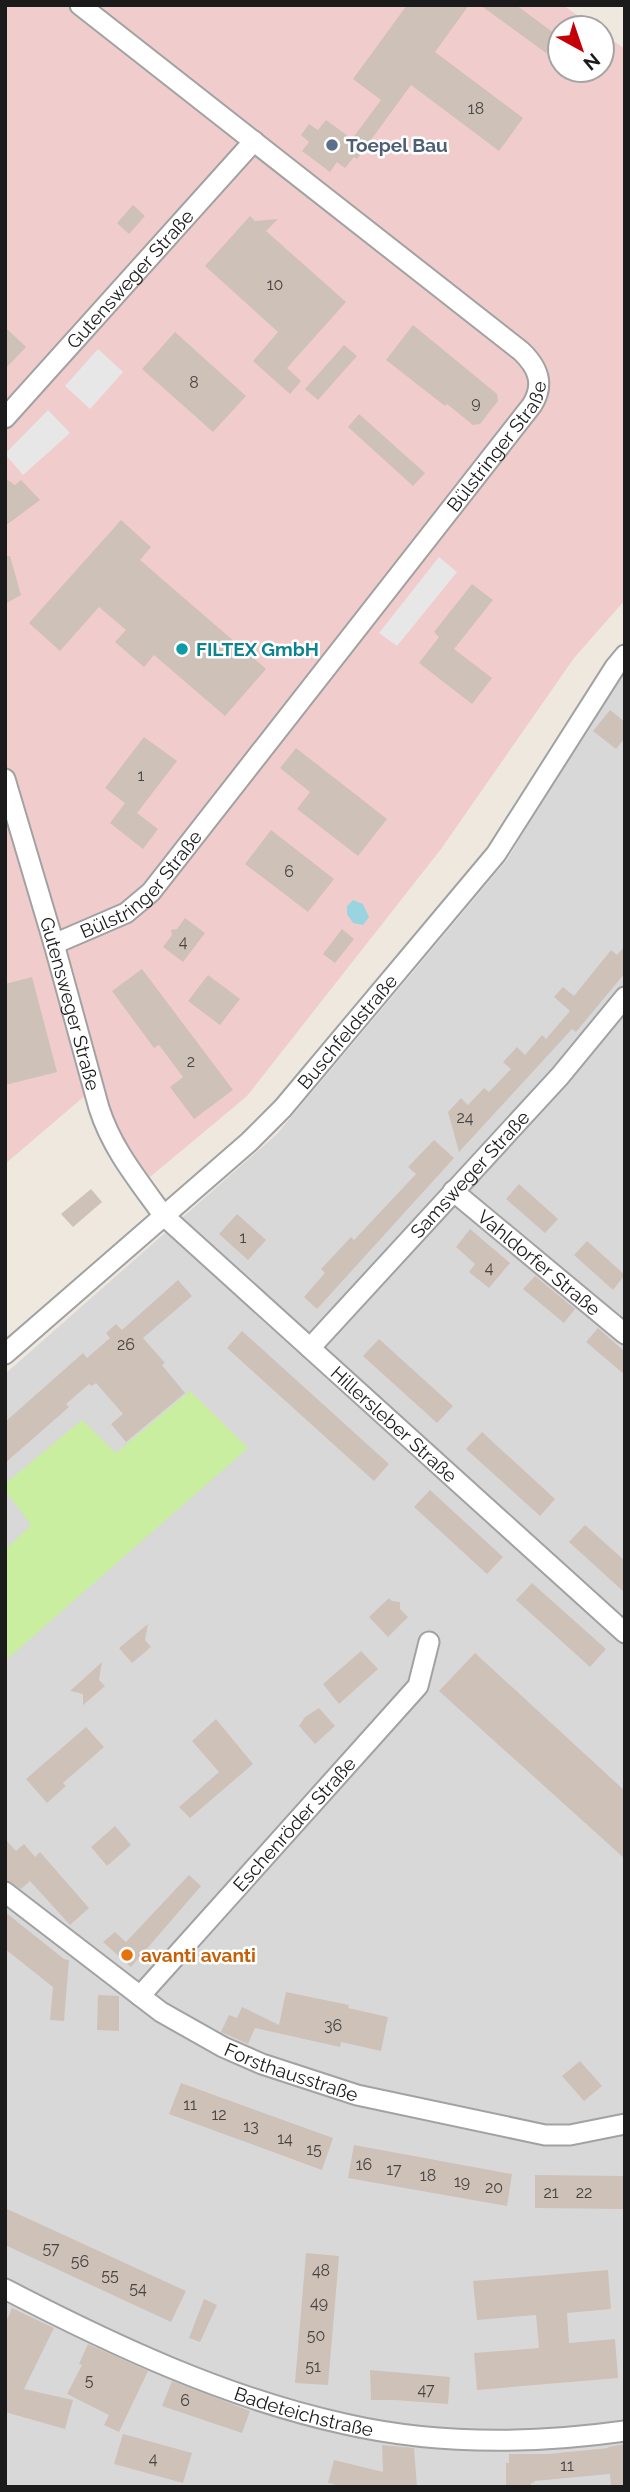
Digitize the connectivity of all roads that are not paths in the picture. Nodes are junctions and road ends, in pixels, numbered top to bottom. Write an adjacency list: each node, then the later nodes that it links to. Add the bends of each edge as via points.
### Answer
1 (80, 5): 2 (street, Bülstringer Straße)
2 (254, 141): 3 (street, Gutensweger Straße); 6 (street, Bülstringer Straße, via 521,351 536,369 539,389 532,405 150,892 117,918)
3 (5, 418)
4 (621, 666): 9 (street, Buschfeldstraße, via 496,854 267,1125)
5 (5, 779): 6 (street, Gutensweger Straße)
6 (54, 944): 9 (street, Gutensweger Straße, via 108,1133)
7 (622, 1006): 8 (street, Samsweger Straße)
8 (453, 1191): 10 (street, Vahldorfer Straße); 11 (street, Samsweger Straße)
9 (163, 1215): 11 (street, Hillersleber Straße); 12 (street, Buschfeldstraße)
10 (625, 1334)
11 (310, 1348): 13 (street, Hillersleber Straße)
12 (5, 1354)
13 (625, 1633)
14 (429, 1642): 16 (street, Eschenröder Straße, via 418,1686)
15 (5, 1892): 16 (street, Forsthausstraße)
16 (140, 1996): 17 (street, Forsthausstraße, via 172,2020 223,2047 357,2095 545,2135)
17 (625, 2124)
18 (5, 2288): 19 (street, Badeteichstraße, via 120,2346 196,2377 262,2402 346,2425 485,2441)
19 (625, 2431)

